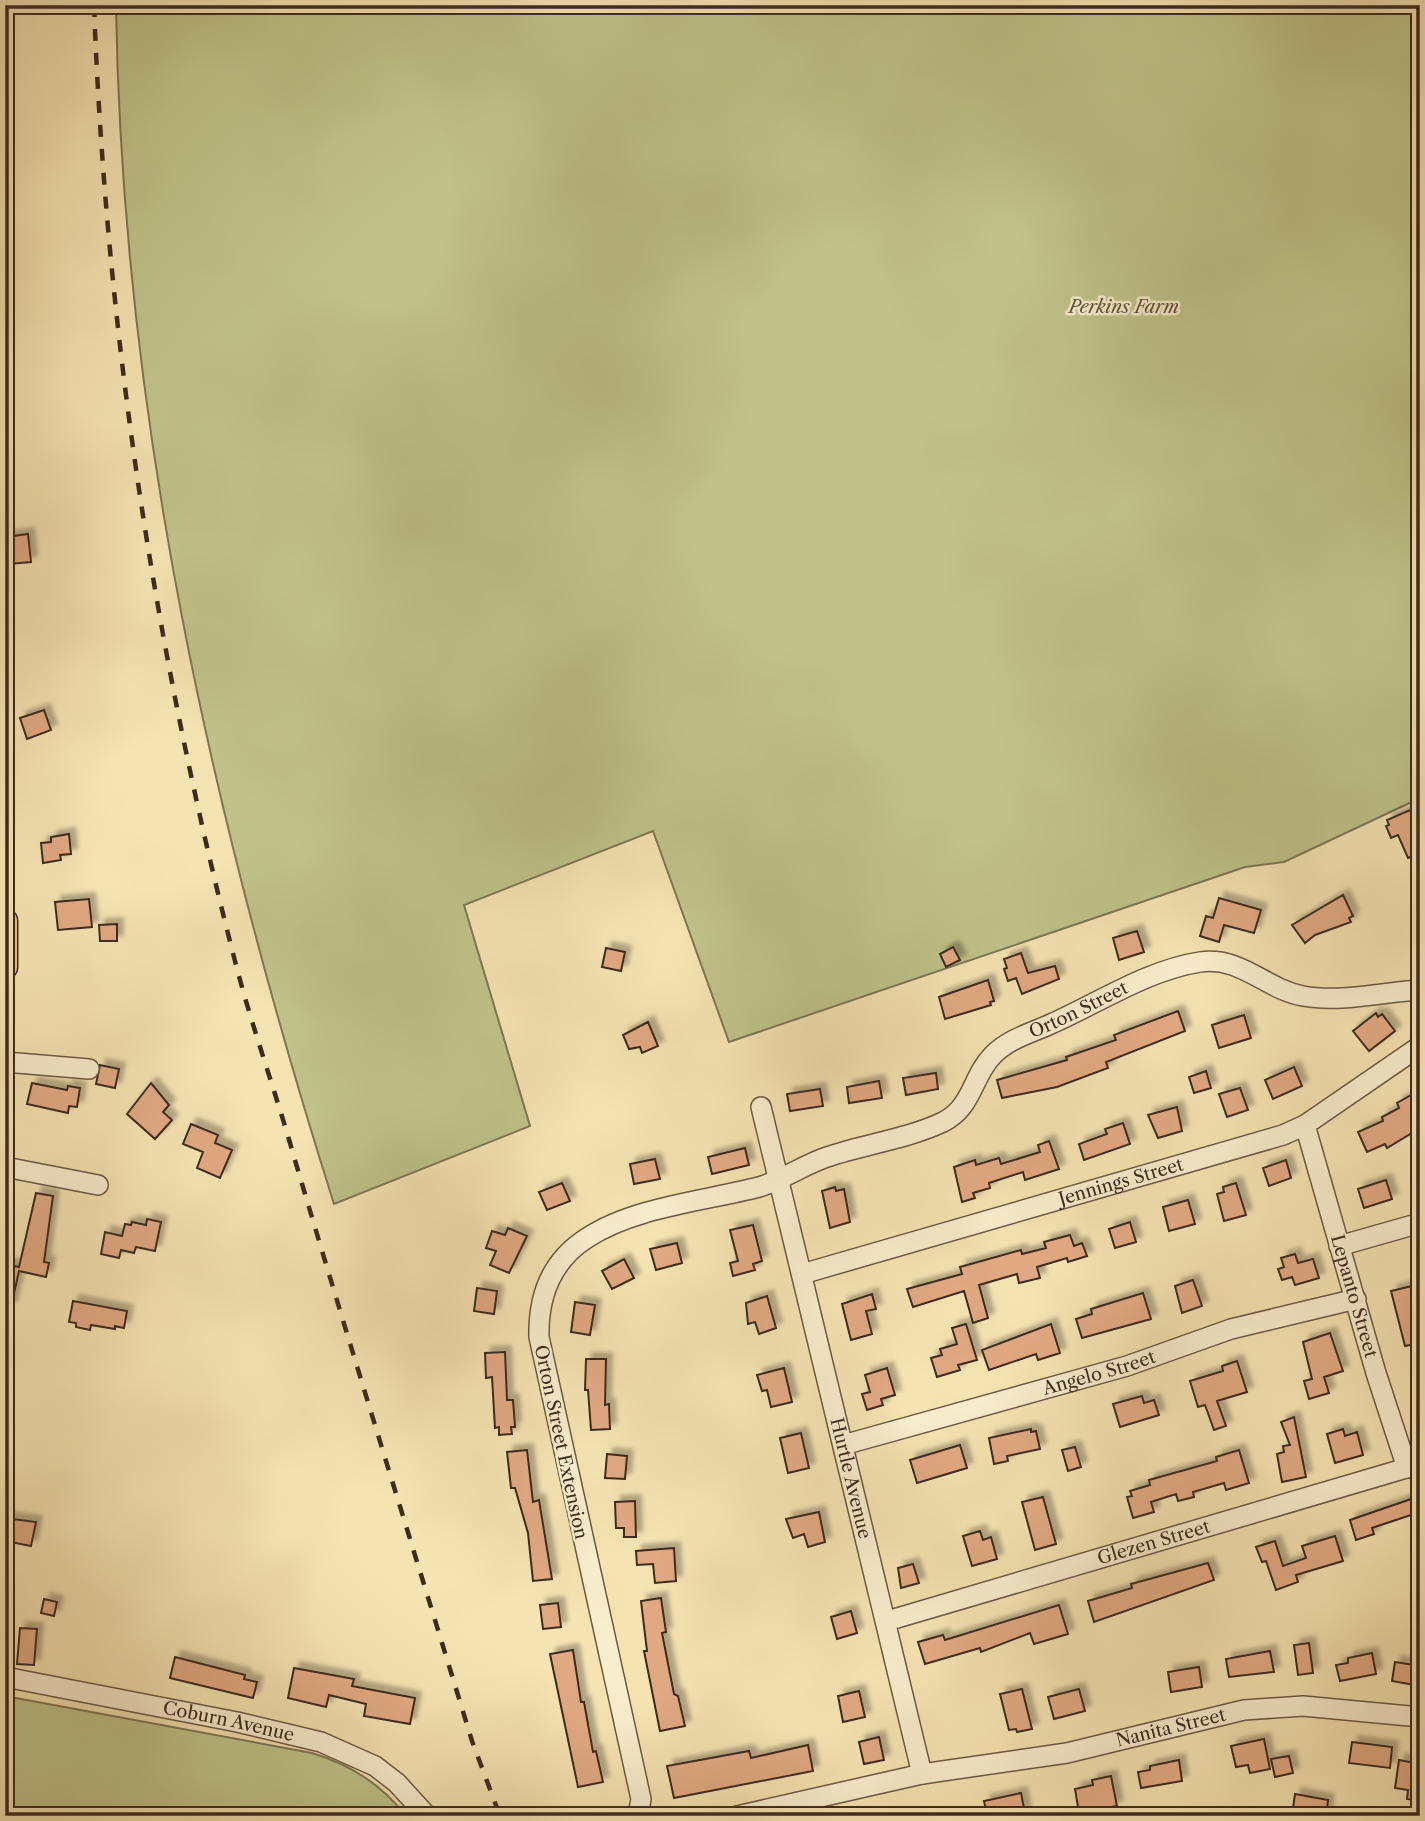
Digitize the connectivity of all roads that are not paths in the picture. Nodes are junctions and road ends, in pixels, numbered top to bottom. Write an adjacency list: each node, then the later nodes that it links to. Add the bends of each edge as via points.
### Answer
1 (5, 920): 2 (main road)
2 (5, 966)
3 (1420, 990): 10 (street, Orton Street, via 1310,997 1234,964 1186,966 1124,989 1011,1042 987,1062 966,1104 951,1118 821,1159)
4 (1420, 1046): 8 (street, Jennings Street)
5 (5, 1062): 6 (street)
6 (89, 1069)
7 (761, 1107): 10 (street, Hurtle Avenue)
8 (1305, 1125): 13 (street, Lepanto Street); 14 (street, Jennings Street, via 1185,1164)
9 (5, 1167): 11 (street)
10 (779, 1180): 14 (street, Hurtle Avenue); 23 (street, Orton Street Extension, via 602,1229 558,1264 540,1307 542,1359 641,1798)
11 (98, 1185)
12 (1420, 1223): 13 (street)
13 (1339, 1246): 15 (street, Lepanto Street)
14 (802, 1273): 16 (street, Hurtle Avenue)
15 (1356, 1299): 16 (street, Angelo Street, via 1242,1326 1127,1366); 17 (street, Lepanto Street)
16 (843, 1446): 18 (street, Hurtle Avenue)
17 (1413, 1466): 18 (street, Glezen Street)
18 (887, 1621): 21 (street, Hurtle Avenue)
19 (5, 1677): 22 (street, Coburn Avenue, via 237,1721 321,1742 375,1766)
20 (1420, 1717): 21 (street, Nanita Street, via 1303,1706 1244,1710 1055,1755)
21 (922, 1774): 24 (street)
22 (427, 1816)
23 (638, 1816)
24 (737, 1816)

